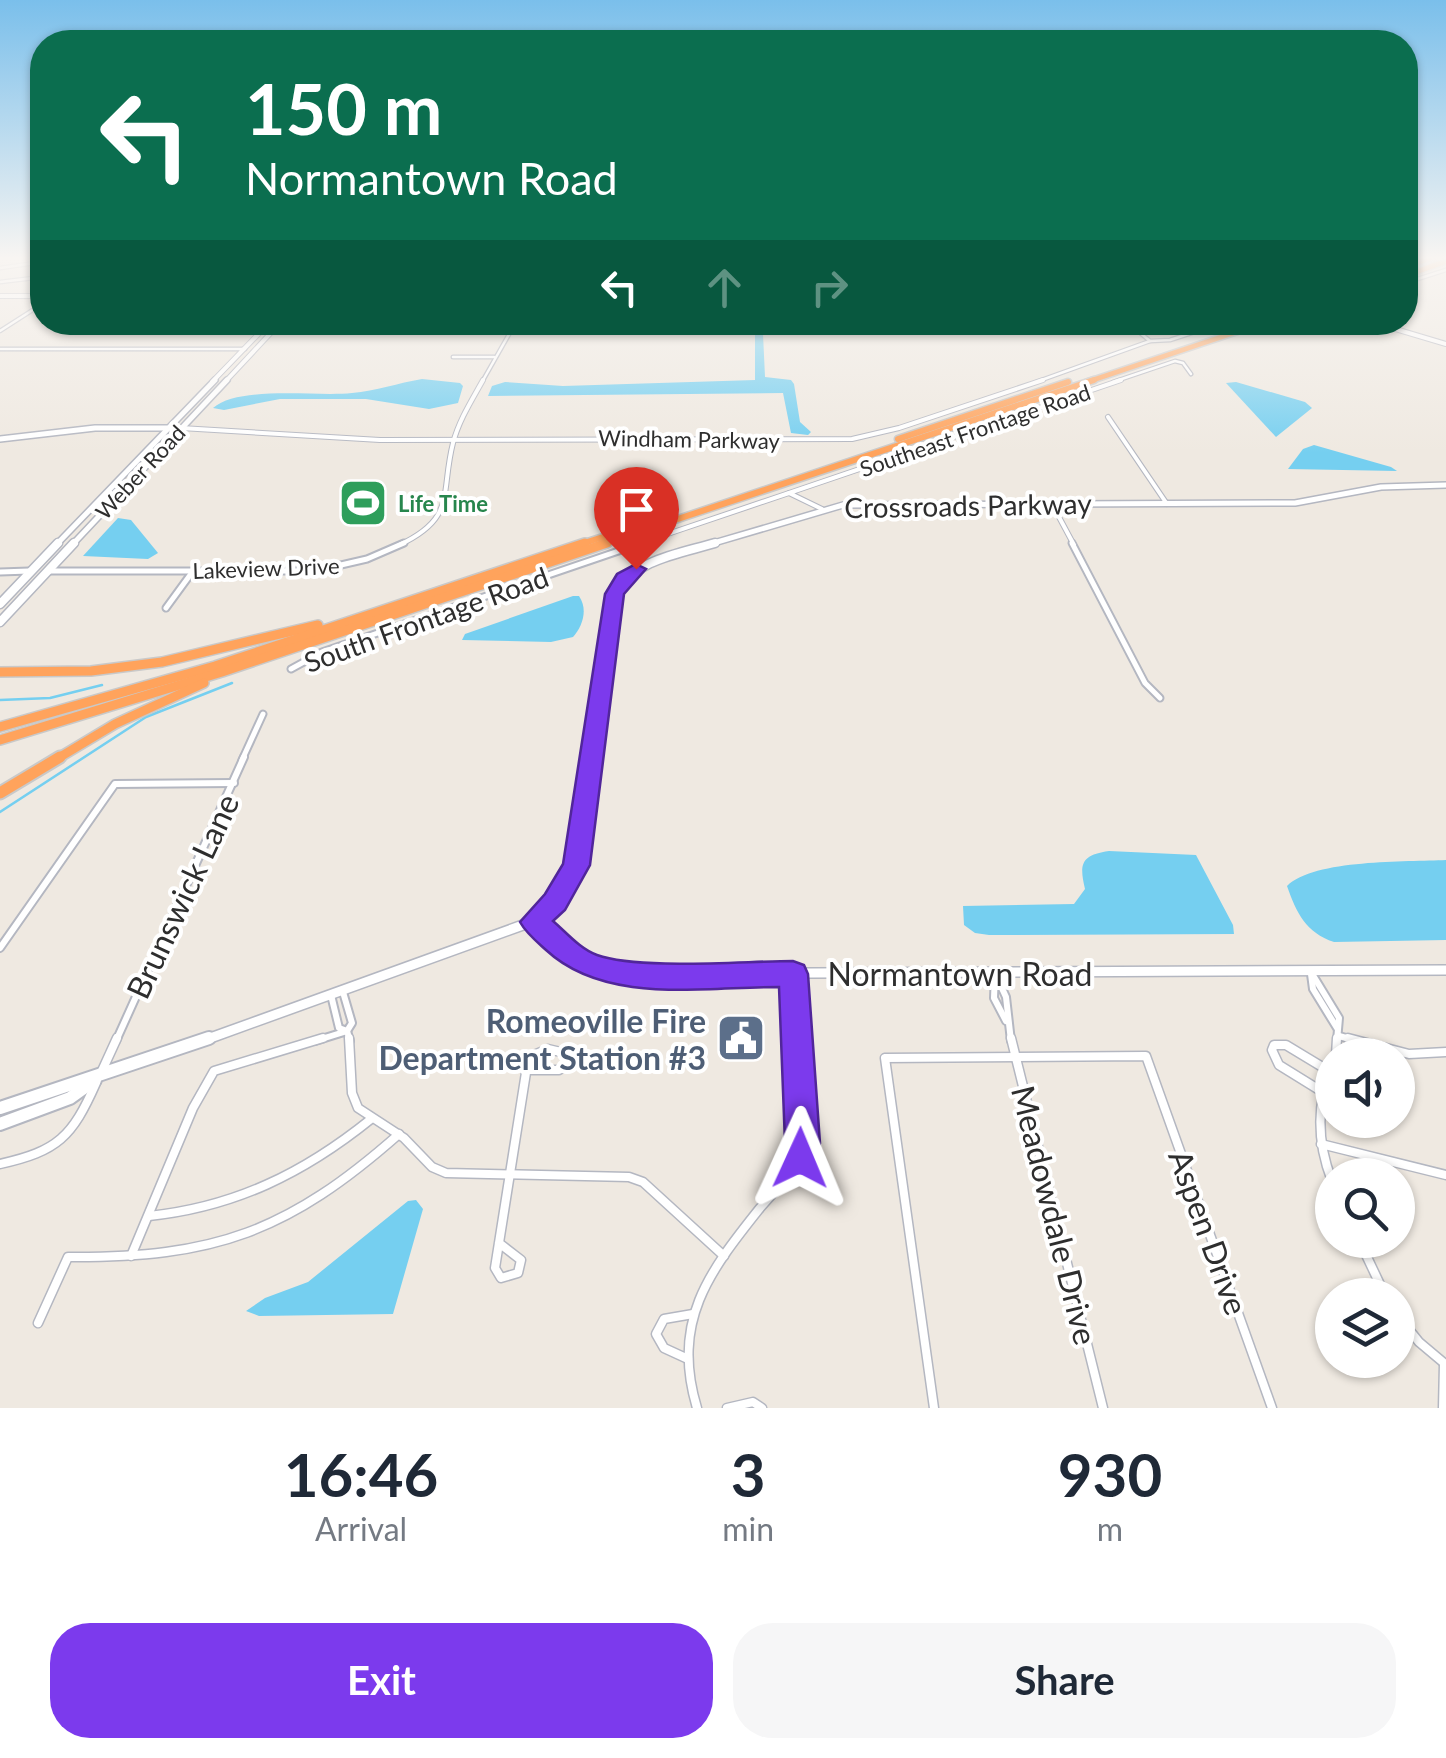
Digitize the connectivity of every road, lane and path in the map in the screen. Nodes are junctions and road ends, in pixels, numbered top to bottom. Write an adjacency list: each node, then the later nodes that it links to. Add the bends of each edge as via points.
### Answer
1 (258, 335): 12 (street, Weber Road)
2 (267, 335): 17 (street, Weber Road)
3 (508, 335): 14 (street, Lakeview Drive)
4 (1143, 335): 9 (street)
5 (1185, 335): 9 (street, Windham Parkway)
6 (1212, 335): 31 (highway)
7 (1227, 335): 30 (highway)
8 (1415, 335): 10 (street)
9 (1150, 341): 18 (street, Windham Parkway, via 851,440)
10 (1446, 344)
11 (0, 348): 12 (street)
12 (245, 349): 17 (street, Weber Road)
13 (453, 357): 14 (street)
14 (494, 357): 18 (street, Lakeview Drive)
15 (1191, 374): 21 (street, Southeast Frontage Road, via 1183,363 1172,362)
16 (1108, 417): 23 (street)
17 (175, 430): 18 (street, Windham Parkway); 19 (street); 25 (street, Weber Road); 26 (street, Weber Road)
18 (454, 440): 27 (street, Lakeview Drive, via 442,512 380,554 315,571)
19 (0, 441)
20 (1446, 485): 23 (street, Crossroads Parkway, via 1295,503)
21 (789, 492): 24 (street); 34 (street, South Frontage Road, via 322,652)
22 (1052, 504): 23 (street, Crossroads Parkway); 24 (street, Crossroads Parkway); 36 (street, via 1145,684)
23 (1167, 504)
24 (822, 509): 42 (street, Crossroads Parkway, via 648,564 618,586 576,865 555,902)
25 (32, 571): 28 (street); 29 (street, Weber Road)
26 (48, 571): 27 (street, Lakeview Drive); 33 (street, Weber Road)
27 (193, 571): 32 (street)
28 (0, 572)
29 (0, 604)
30 (423, 604): 39 (highway); 41 (highway, via 168,698)
31 (393, 606): 35 (highway, via 162,662); 38 (highway)
32 (166, 608)
33 (0, 622)
34 (291, 669)
35 (2, 671)
36 (1160, 698)
37 (263, 714): 40 (street, Brunswick Lane)
38 (0, 727)
39 (0, 740)
40 (234, 783): 43 (street, via 115,784); 56 (street, Brunswick Lane)
41 (0, 793)
42 (534, 922): 47 (street, Normantown Road, via 596,968); 48 (street)
43 (0, 948)
44 (1446, 970): 45 (street, Normantown Road)
45 (1311, 972): 46 (street, Normantown Road); 50 (street, via 1313,989)
46 (994, 973): 47 (street, Normantown Road); 53 (street, Meadowdale Drive, via 997,1008)
47 (793, 974): 71 (street, via 800,1158)
48 (337, 993): 49 (street, via 339,1028); 49 (street, via 352,1023); 56 (street)
49 (346, 1031): 59 (street, via 354,1103); 68 (street, via 214,1070)
50 (1338, 1032): 51 (street); 52 (street, via 1409,1054)
51 (1337, 1038)
52 (1446, 1052)
53 (1016, 1057): 80 (street, via 885,1058); 81 (street, Meadowdale Drive); 82 (street, Aspen Drive, via 1146,1056)
54 (1315, 1059): 57 (street, via 1286,1045 1272,1050 1279,1065)
55 (527, 1070): 55 (street, via 537,1050 563,1050 570,1060 562,1068); 66 (street)
56 (98, 1078): 58 (street); 60 (street, via 70,1098); 65 (street, Brunswick Lane, via 70,1137 41,1156)
57 (1315, 1087)
58 (0, 1108)
59 (371, 1120): 61 (street); 68 (street, via 257,1192 228,1204)
60 (0, 1124)
61 (398, 1134): 66 (street, via 432,1170); 70 (street, via 345,1179 264,1226 190,1251)
62 (1320, 1138): 63 (street)
63 (1321, 1144): 64 (street); 67 (street)
64 (1325, 1158)
65 (0, 1164)
66 (510, 1174): 69 (street); 71 (street, via 630,1176)
67 (1446, 1175)
68 (148, 1216): 70 (street)
69 (499, 1243)
70 (130, 1256): 73 (street, via 68,1256)
71 (724, 1256): 72 (street)
72 (692, 1314): 75 (street); 75 (street, via 667,1316 657,1328 660,1345)
73 (38, 1323)
74 (1415, 1337): 76 (street)
75 (688, 1359): 77 (street)
76 (1445, 1362): 83 (street)
77 (697, 1408)
78 (726, 1408): 79 (street, via 753,1402)
79 (762, 1408)
80 (934, 1408)
81 (1104, 1408)
82 (1272, 1408)
83 (1443, 1408)

